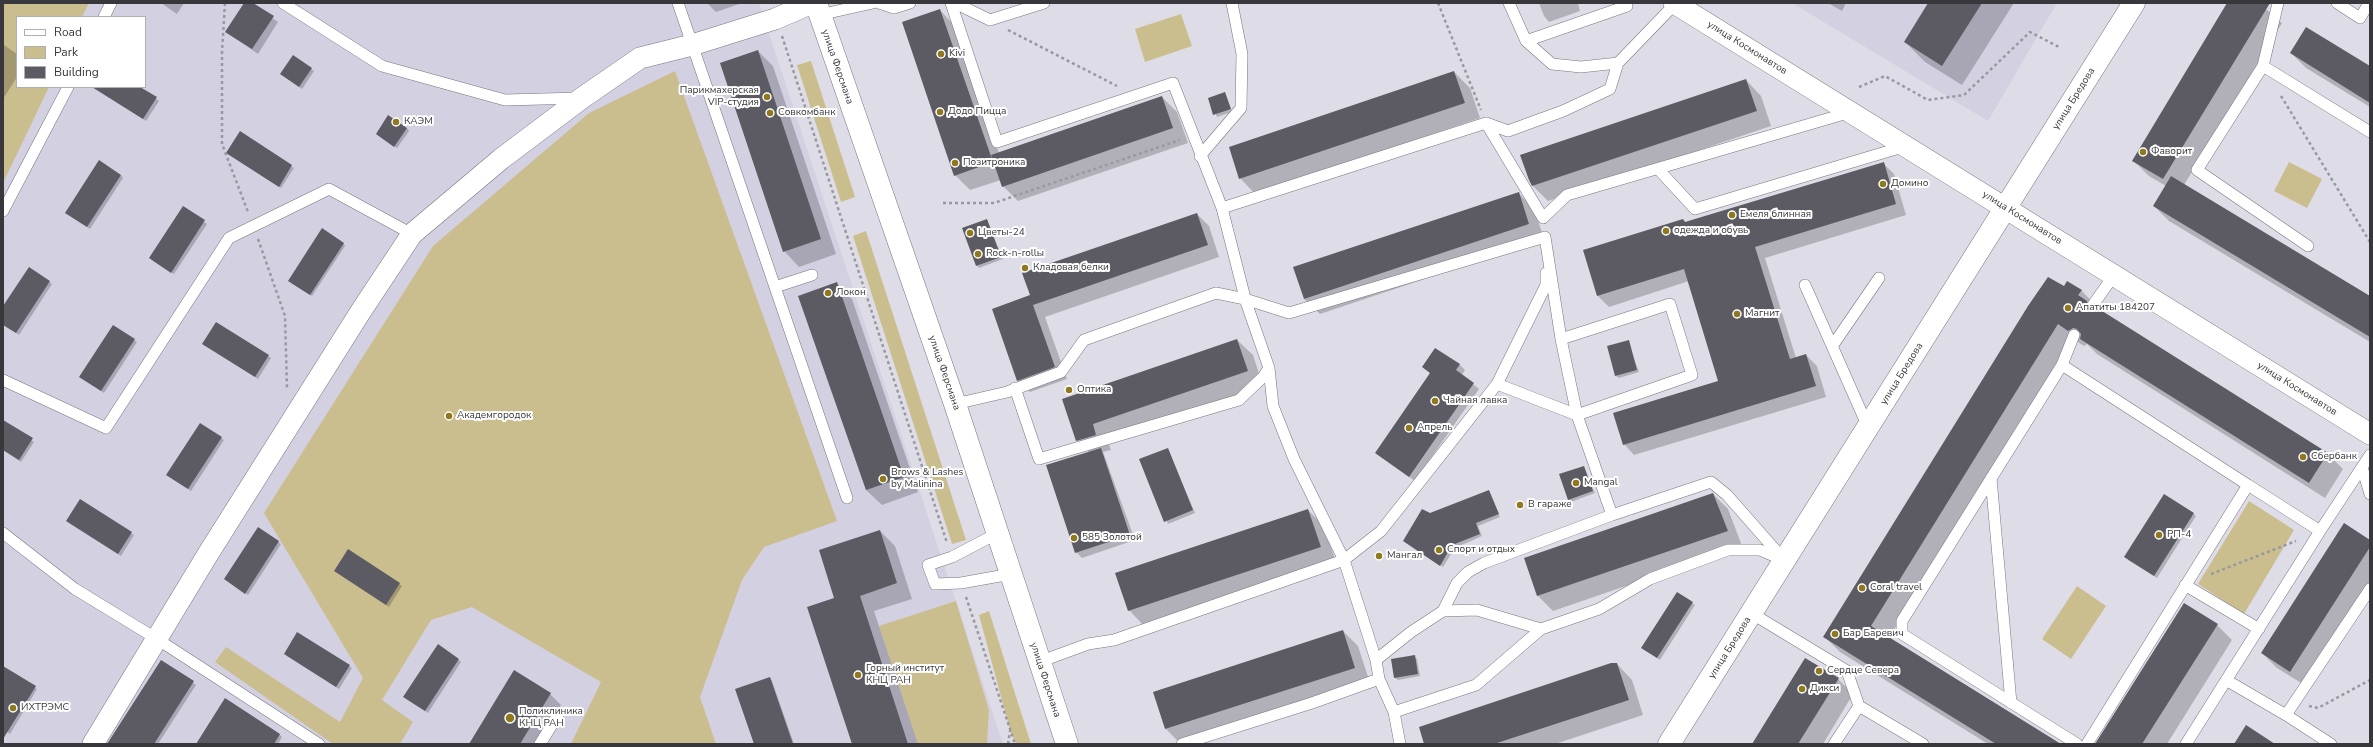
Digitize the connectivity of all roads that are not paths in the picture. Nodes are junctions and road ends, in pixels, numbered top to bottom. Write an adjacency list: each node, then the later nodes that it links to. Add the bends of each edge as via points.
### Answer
1 (111, 3): 20 (lane)
2 (283, 3): 26 (lane, via 382,66 505,100)
3 (678, 3): 22 (lane)
4 (873, 3): 19 (lane)
5 (879, 3): 18 (lane)
6 (910, 3): 18 (lane)
7 (951, 3): 31 (lane, via 997,142 1173,83)
8 (955, 3): 9 (lane, via 990,20)
9 (1044, 3)
10 (1232, 3): 31 (lane, via 1242,54 1241,108)
11 (1509, 3): 21 (lane)
12 (1626, 3): 21 (lane, via 1627,6)
13 (2134, 3): 34 (street, улица Бредова)
14 (2278, 3): 24 (lane)
15 (2337, 3): 16 (lane, via 2360,18)
16 (2369, 3)
17 (1675, 4): 23 (lane); 27 (street, улица Космонавтов)
18 (893, 6)
19 (816, 7): 22 (street); 55 (street, улица Ферсмана)
20 (104, 16)
21 (1526, 41): 23 (lane, via 1552,64 1581,67)
22 (692, 45): 26 (street, via 640,58); 44 (lane)
23 (1618, 63): 28 (lane, via 1610,89 1563,111 1508,131)
24 (2262, 66): 29 (lane); 39 (lane, via 2197,170)
25 (67, 88): 35 (lane)
26 (582, 98): 37 (street, via 502,158)
27 (1851, 112): 30 (street, улица Космонавтов); 32 (lane)
28 (1486, 123): 33 (lane); 36 (lane)
29 (2370, 132)
30 (1906, 146): 32 (lane, via 1695,209); 34 (street, улица Космонавтов)
31 (1200, 156): 33 (lane)
32 (1659, 170): 36 (lane, via 1567,195)
33 (1222, 208): 45 (lane)
34 (2006, 208): 41 (street, улица Космонавтов); 57 (street, улица Бредова)
35 (3, 212)
36 (1543, 218): 38 (lane)
37 (412, 234): 52 (lane, via 329,189 229,238 106,428); 78 (street, via 361,311)
38 (1544, 237): 45 (lane, via 1289,313); 48 (lane); 53 (lane, via 1546,284)
39 (2308, 246)
40 (812, 275): 44 (lane)
41 (2114, 275): 46 (lane); 58 (street, улица Космонавтов)
42 (1879, 278): 49 (lane)
43 (1805, 285): 49 (lane)
44 (775, 287): 64 (lane)
45 (1245, 299): 51 (lane); 54 (lane, via 1216,294 1084,340 1061,372)
46 (2093, 305)
47 (2074, 335): 50 (lane)
48 (1561, 339): 56 (lane); 56 (lane, via 1670,304 1692,375)
49 (1833, 345): 57 (lane)
50 (2062, 365): 61 (lane); 62 (lane)
51 (1269, 368): 54 (lane, via 1239,400 1038,459); 69 (lane, via 1273,406 1294,459)
52 (3, 380)
53 (1497, 384): 56 (lane); 69 (lane, via 1381,531)
54 (1015, 388): 55 (lane)
55 (954, 404): 68 (street, улица Ферсмана)
56 (1577, 415): 65 (lane)
57 (1869, 428): 70 (street, улица Бредова)
58 (2370, 434)
59 (2370, 455): 60 (lane)
60 (2362, 467): 63 (lane); 66 (lane)
61 (1991, 478): 83 (lane); 83 (lane, via 1902,621 1902,634)
62 (2248, 485): 66 (lane); 72 (lane)
63 (2370, 494)
64 (847, 498)
65 (1612, 515): 70 (lane, via 1711,482 1728,495); 74 (lane, via 1484,563 1468,572 1457,583)
66 (2320, 531): 77 (lane)
67 (3, 533): 78 (lane, via 75,590)
68 (998, 533): 71 (street, улица Ферсмана); 71 (lane, via 952,557 928,565 935,584 961,583)
69 (1344, 560): 79 (lane); 80 (lane, via 1114,640 1088,644)
70 (1785, 561): 75 (street, улица Бредова); 76 (lane, via 1760,550 1728,550 1650,579 1599,609)
71 (1011, 574): 80 (street, улица Ферсмана)
72 (2185, 585): 77 (lane); 98 (lane)
73 (2370, 589): 87 (lane)
74 (1443, 610): 76 (lane, via 1477,610); 79 (lane)
75 (1752, 614): 84 (lane, via 1847,671); 94 (street, улица Бредова)
76 (1541, 629): 85 (lane, via 1476,685)
77 (2259, 629): 82 (lane)
78 (157, 639): 89 (street); 90 (lane)
79 (1376, 660): 81 (lane)
80 (1038, 662): 92 (street, улица Ферсмана)
81 (1380, 679): 85 (lane); 88 (lane)
82 (2226, 680): 87 (lane); 99 (lane)
83 (2011, 703): 97 (lane)
84 (1859, 706): 95 (lane); 96 (lane)
85 (1394, 712): 93 (lane)
86 (558, 715): 91 (lane)
87 (2286, 715): 100 (lane)
88 (1188, 743)
89 (93, 744)
90 (319, 744)
91 (540, 744)
92 (1067, 744)
93 (1398, 744)
94 (1669, 744)
95 (1834, 744)
96 (1923, 744)
97 (2077, 744)
98 (2087, 744)
99 (2186, 744)
100 (2331, 744)

